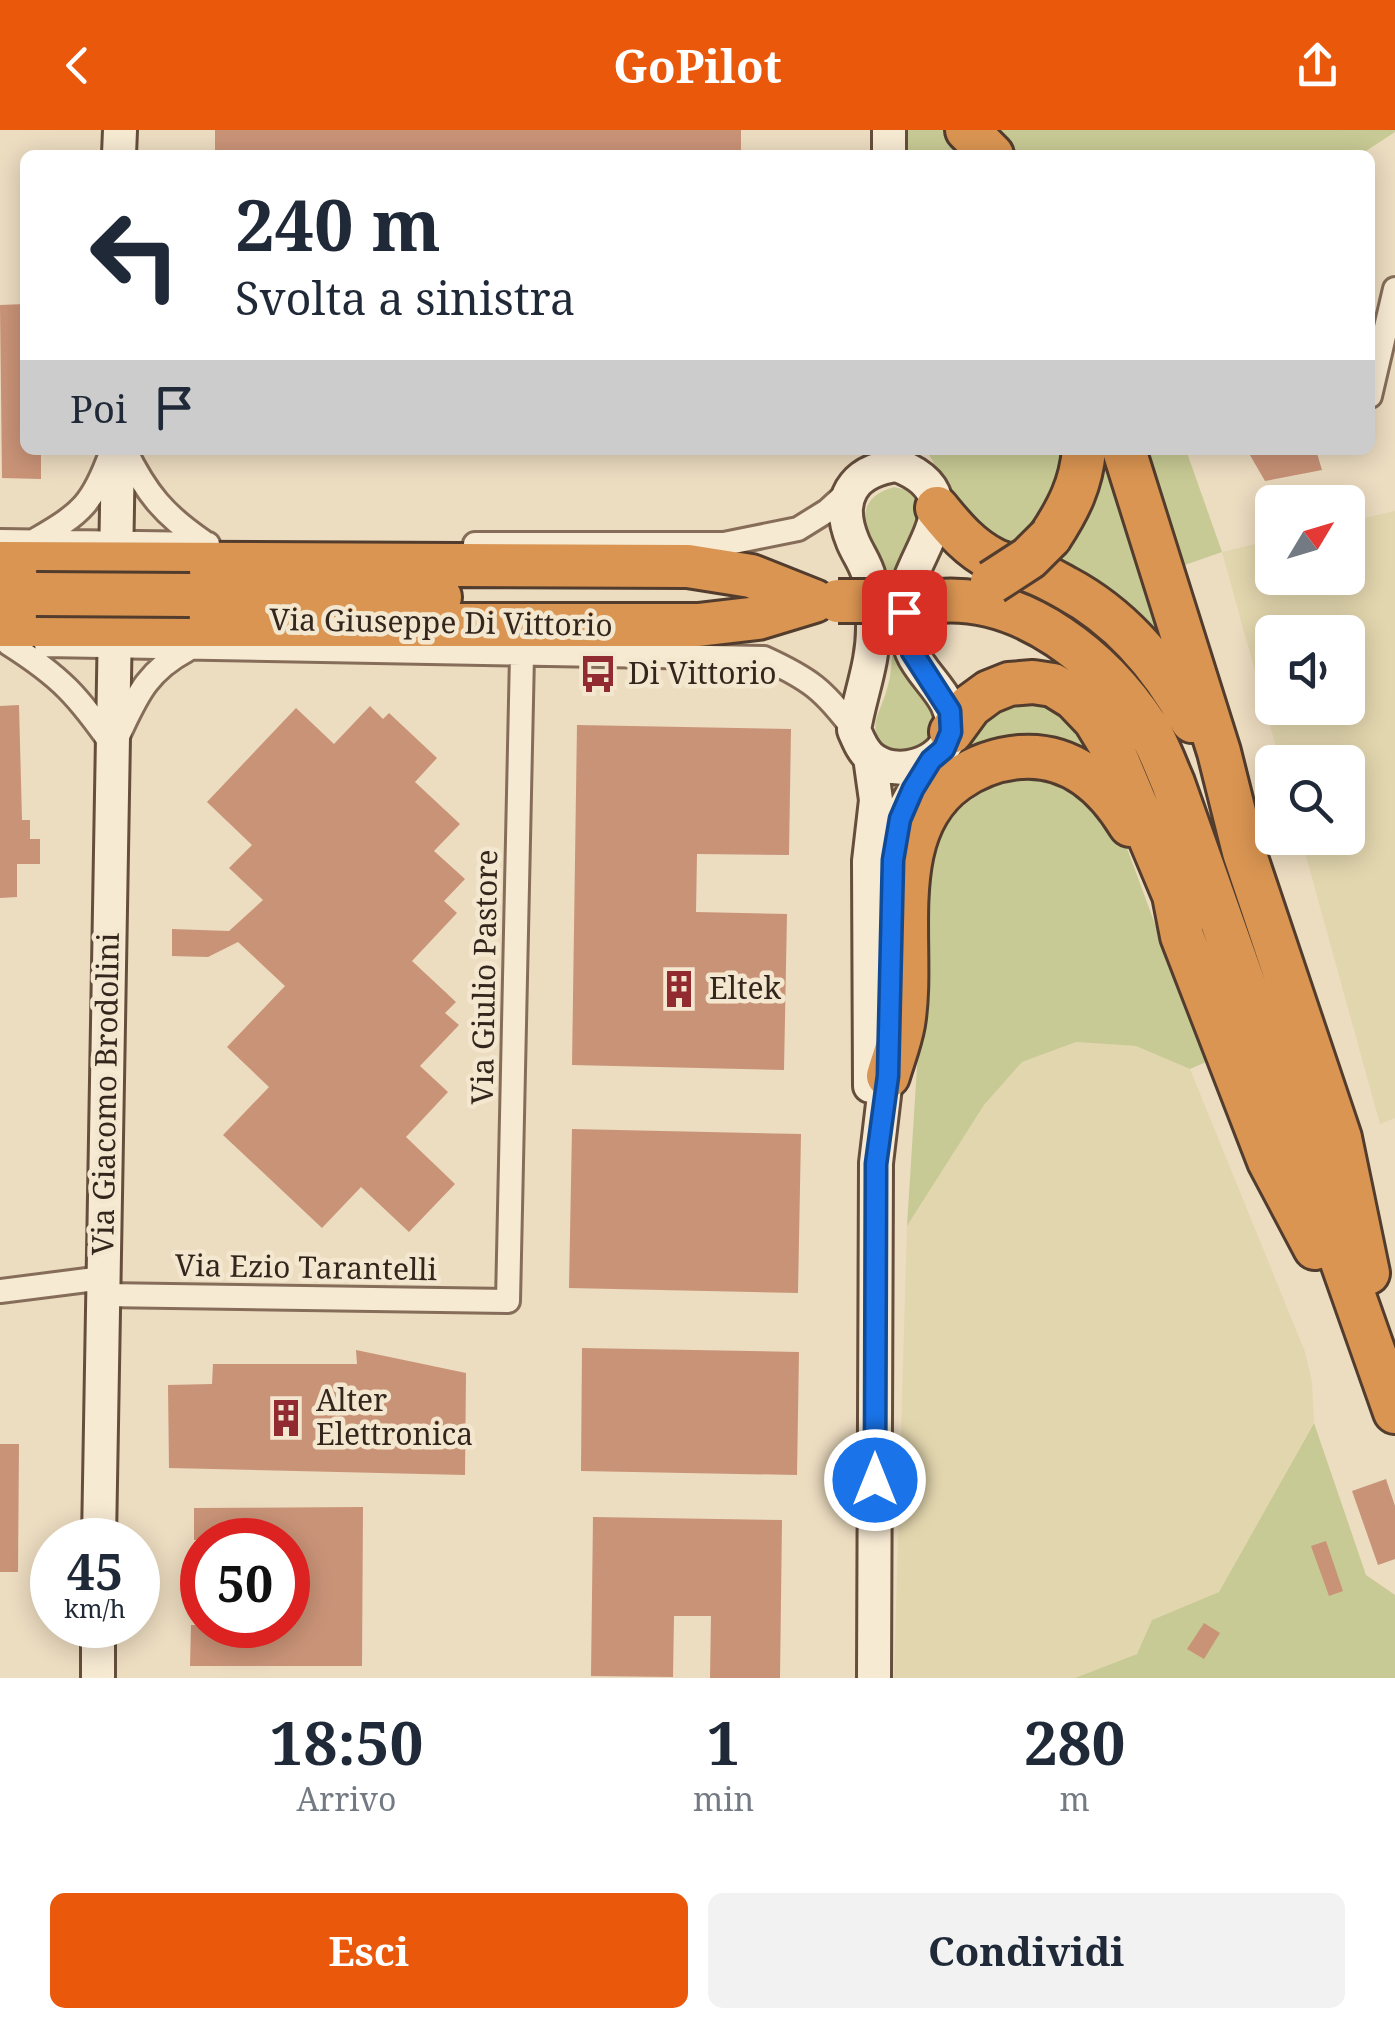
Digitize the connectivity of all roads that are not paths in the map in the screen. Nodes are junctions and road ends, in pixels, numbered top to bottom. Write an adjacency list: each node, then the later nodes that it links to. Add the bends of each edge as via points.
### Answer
1 (967, 130): 2 (highway)
2 (987, 150)
3 (1395, 288): 4 (street)
4 (1375, 374)
5 (113, 455): 14 (street, via 97,491 72,518)
6 (115, 455): 15 (main road, Via Giacomo Brodolini)
7 (128, 455): 13 (street, via 172,521)
8 (1084, 455): 17 (highway, bridge, via 1076,492 1030,558)
9 (1126, 455): 26 (highway)
10 (858, 472): 11 (main road, via 897,464); 13 (street, via 827,511 798,529 724,544); 23 (main road, via 846,506 848,528 869,576 873,620)
11 (920, 477): 25 (main road, via 933,532 906,589 904,612 912,652 950,711); 26 (highway, via 970,545 1068,588 1142,646 1196,729)
12 (0, 541): 14 (street)
13 (207, 544): 15 (street)
14 (16, 552): 15 (highway)
15 (118, 552): 18 (highway, via 688,566 751,576); 19 (main road, Via Giacomo Brodolini)
16 (18, 594): 18 (highway, bridge)
17 (944, 600): 18 (highway, bridge); 33 (highway, via 1030,620 1076,648 1119,686 1150,731)
18 (826, 601): 19 (highway, via 698,625)
19 (116, 637): 20 (highway); 21 (street, Via Giuseppe Di Vittorio); 24 (main road, Via Giacomo Brodolini)
20 (3, 638): 24 (street, via 53,672)
21 (190, 649): 22 (street, Via Giuseppe Di Vittorio); 24 (street, via 160,665)
22 (522, 654): 23 (street, Via Giuseppe Di Vittorio, via 764,658 827,694); 32 (street, Via Giulio Pastore)
23 (862, 744): 25 (main road, via 887,766 909,767); 29 (main road, via 876,800 868,1076)
24 (113, 746): 30 (main road, Via Giacomo Brodolini)
25 (941, 746): 27 (highway, via 970,706 1009,684 1053,685 1074,698 1112,748 1174,895); 28 (main road, via 900,819 893,860)
26 (1244, 852): 33 (highway, via 1340,1138 1368,1270)
27 (1182, 936): 28 (highway, via 1130,824 1091,778 1067,763 1028,756 972,769 927,812 912,847 903,1024); 33 (highway, via 1269,1162)
28 (888, 1076): 29 (main road)
29 (877, 1144): 38 (main road)
30 (103, 1287): 31 (street, Via Ezio Tarantelli); 32 (street, Via Ezio Tarantelli); 35 (main road, Via Giacomo Brodolini)
31 (0, 1291)
32 (508, 1301)
33 (1368, 1333): 34 (highway)
34 (1395, 1412)
35 (100, 1518)
36 (98, 1648): 37 (main road)
37 (98, 1678)
38 (874, 1678)

